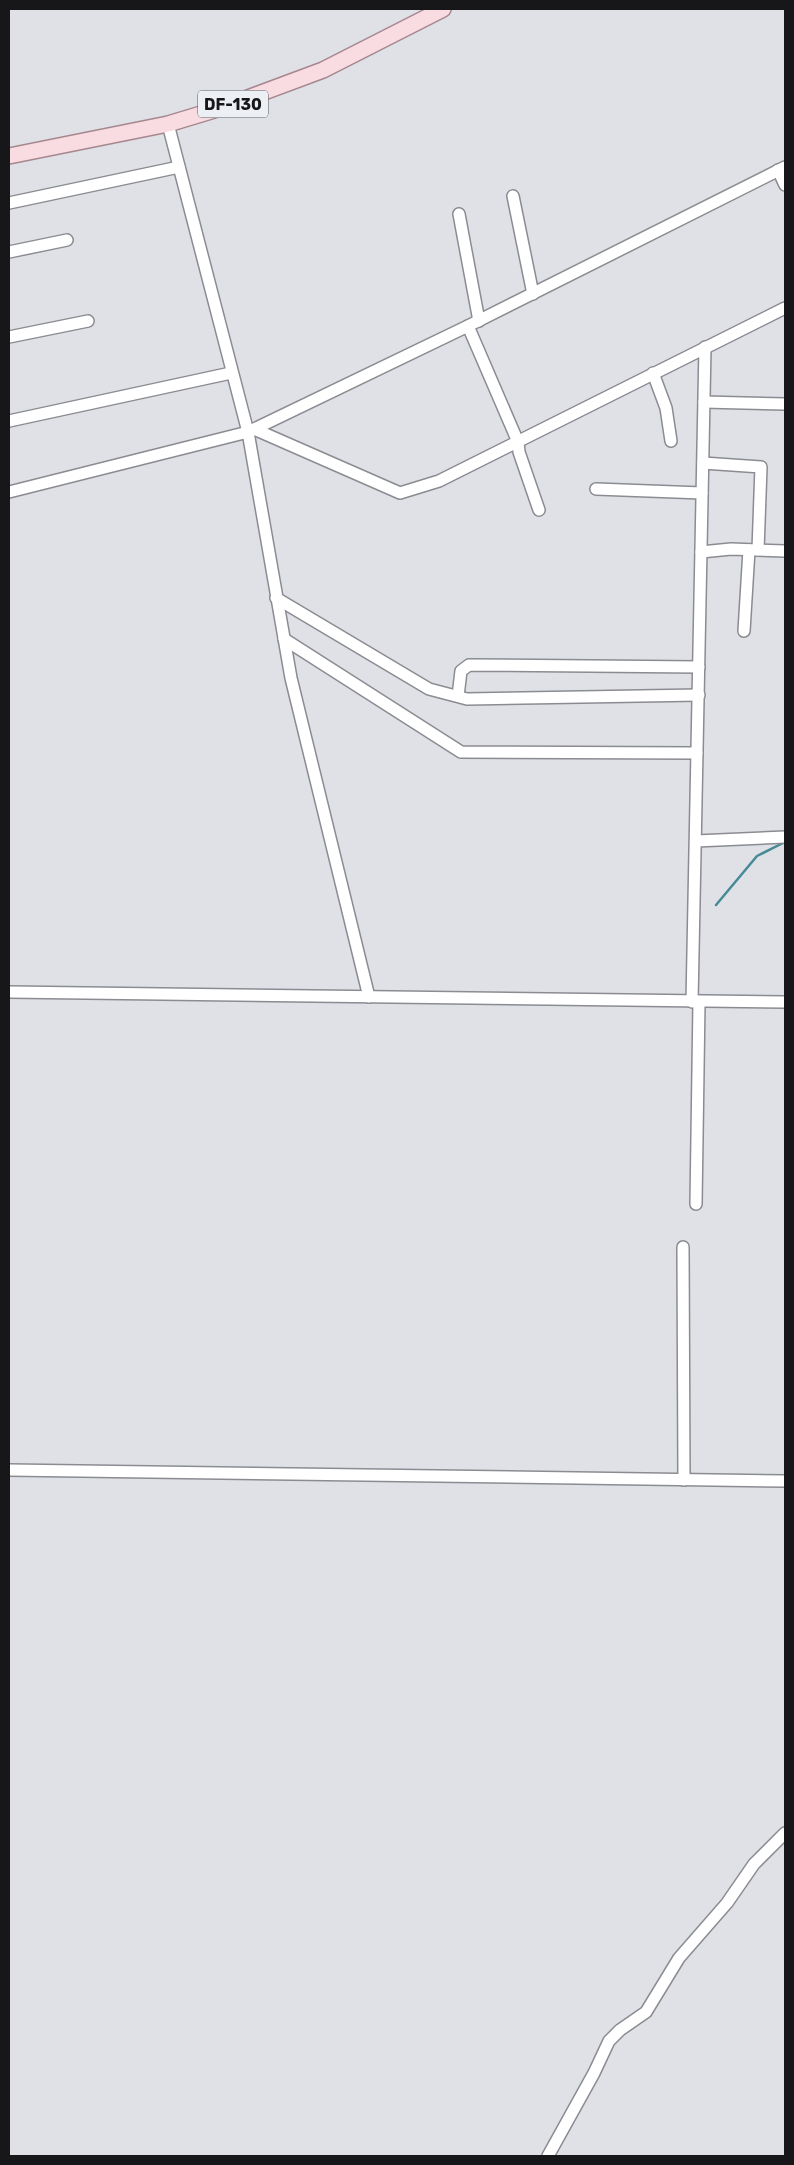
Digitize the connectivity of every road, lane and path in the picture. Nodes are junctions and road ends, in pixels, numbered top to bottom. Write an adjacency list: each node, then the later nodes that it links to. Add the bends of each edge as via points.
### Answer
1 (443, 9): 2 (main road, DF-130, via 323,70 229,106)
2 (168, 124): 3 (main road, DF-130); 4 (street)
3 (9, 156)
4 (179, 167): 8 (street); 19 (street)
5 (782, 169): 6 (street); 12 (street)
6 (785, 185)
7 (513, 196): 12 (street)
8 (9, 203)
9 (459, 214): 15 (street)
10 (67, 240): 11 (street)
11 (9, 252)
12 (533, 294): 15 (street)
13 (785, 308): 18 (street)
14 (88, 320): 17 (street)
15 (479, 321): 16 (street)
16 (468, 326): 24 (street); 26 (street)
17 (9, 337)
18 (705, 347): 20 (street); 21 (street)
19 (231, 373): 23 (street); 24 (street)
20 (653, 373): 25 (street, via 666,408); 26 (street)
21 (704, 402): 22 (street); 27 (street)
22 (785, 404)
23 (9, 421)
24 (251, 431): 26 (street, via 400,493 439,480); 29 (street); 35 (street)
25 (671, 441)
26 (518, 442): 31 (street)
27 (703, 463): 30 (street); 32 (street, via 761,466)
28 (596, 489): 30 (street)
29 (9, 492)
30 (702, 493): 33 (street)
31 (539, 510)
32 (754, 550): 33 (street); 34 (street); 36 (street)
33 (701, 552): 38 (street)
34 (785, 552)
35 (276, 598): 37 (street); 40 (street, via 429,688)
36 (744, 631)
37 (284, 639): 41 (street, via 461,752); 45 (street)
38 (699, 667): 39 (street); 40 (street, via 469,665 461,671)
39 (698, 695): 40 (street, via 467,699); 41 (street)
40 (458, 696)
41 (697, 753): 43 (street)
42 (785, 837): 43 (street)
43 (696, 840): 46 (street)
44 (9, 992): 45 (street)
45 (369, 997): 46 (street)
46 (696, 1002): 47 (street); 48 (street)
47 (785, 1002)
48 (696, 1204)
49 (683, 1247): 51 (street)
50 (9, 1470): 51 (street)
51 (684, 1480): 52 (street)
52 (785, 1481)
53 (785, 1833): 54 (street, via 754,1864 727,1902 679,1958 646,2012 609,2041)
54 (548, 2156)

